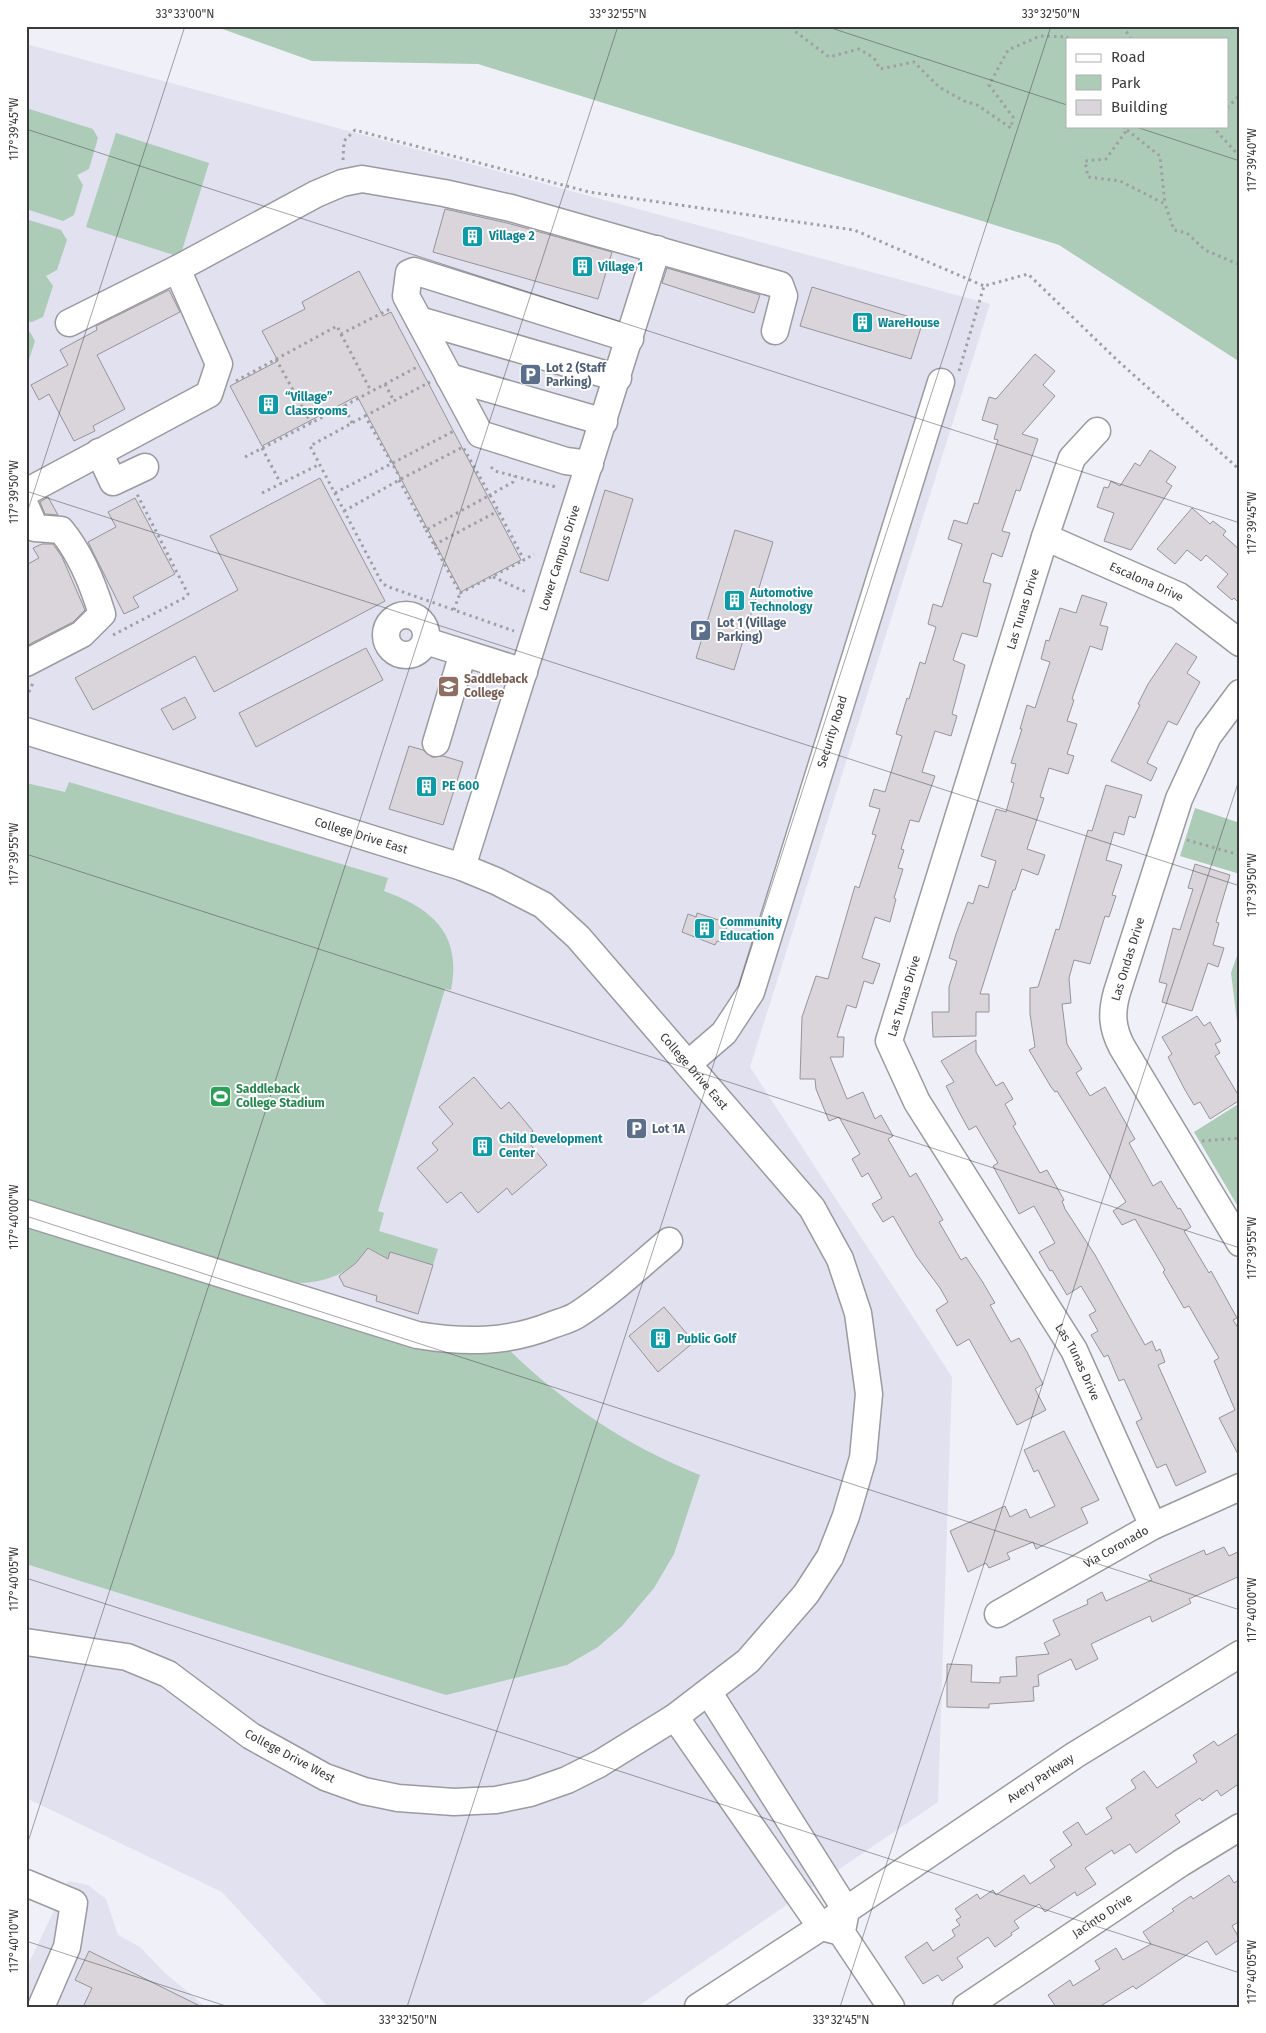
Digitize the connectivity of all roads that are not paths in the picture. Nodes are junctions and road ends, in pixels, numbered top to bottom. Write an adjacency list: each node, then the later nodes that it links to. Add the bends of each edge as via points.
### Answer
1 (657, 249): 2 (street, via 511,208 362,179 316,194); 5 (street, via 780,284 784,296); 6 (street, Lower Campus Drive)
2 (177, 270): 4 (street); 12 (street, via 219,364 209,394)
3 (419, 320): 6 (street, via 406,296 409,273 414,271); 7 (street); 8 (street)
4 (69, 323)
5 (775, 331)
6 (630, 339): 8 (street, Lower Campus Drive)
7 (443, 378): 10 (street); 13 (street, via 480,434 566,461)
8 (618, 378): 10 (street, Lower Campus Drive)
9 (941, 382): 27 (street, Security Road, via 750,992 724,1032)
10 (604, 422): 13 (street, Lower Campus Drive)
11 (1097, 431): 17 (street, Las Tunas Drive, via 1072,458)
12 (99, 452): 14 (street, via 113,482); 15 (street)
13 (590, 464): 22 (street, Lower Campus Drive)
14 (136, 471)
15 (26, 492)
16 (26, 507): 21 (street, via 35,528 60,530 75,547 102,614 82,634)
17 (1045, 537): 19 (street, Escalona Drive, via 1179,596); 32 (street, Las Tunas Drive, via 890,1041 917,1102 1074,1350)
18 (426, 641): 20 (street)
19 (1240, 643)
20 (463, 653): 22 (street); 25 (street)
21 (30, 672)
22 (524, 672): 26 (street, Lower Campus Drive)
23 (1240, 693): 30 (street, Las Ondas Drive, via 1208,736 1179,799 1117,992 1112,1020 1122,1047)
24 (26, 731): 26 (street, College Drive East)
25 (436, 743)
26 (462, 867): 27 (street, College Drive East, via 529,897 555,914 578,936)
27 (688, 1063): 36 (street, College Drive East, via 812,1208 840,1259 858,1313 869,1394 863,1458 830,1556 778,1629 748,1661)
28 (26, 1213): 29 (street, via 417,1335 454,1341 494,1341 528,1334 575,1316)
29 (669, 1241)
30 (1240, 1243)
31 (1240, 1486): 32 (street, Via Coronado)
32 (1153, 1526): 33 (street, Via Coronado)
33 (998, 1614)
34 (26, 1642): 37 (street, College Drive West, via 127,1657 168,1674 251,1736 325,1777 364,1791 398,1798 454,1802 496,1800 530,1793 599,1764)
35 (1240, 1654): 40 (street, Avery Parkway, via 1075,1755)
36 (709, 1693): 37 (street, College Drive East); 40 (street)
37 (675, 1718): 40 (street)
38 (1240, 1827): 44 (street, Jacinto Drive)
39 (26, 1883): 41 (street, via 74,1903 67,1947)
40 (836, 1923): 42 (street, Avery Parkway); 43 (street)
41 (40, 2007)
42 (698, 2007)
43 (891, 2007)
44 (966, 2007)

